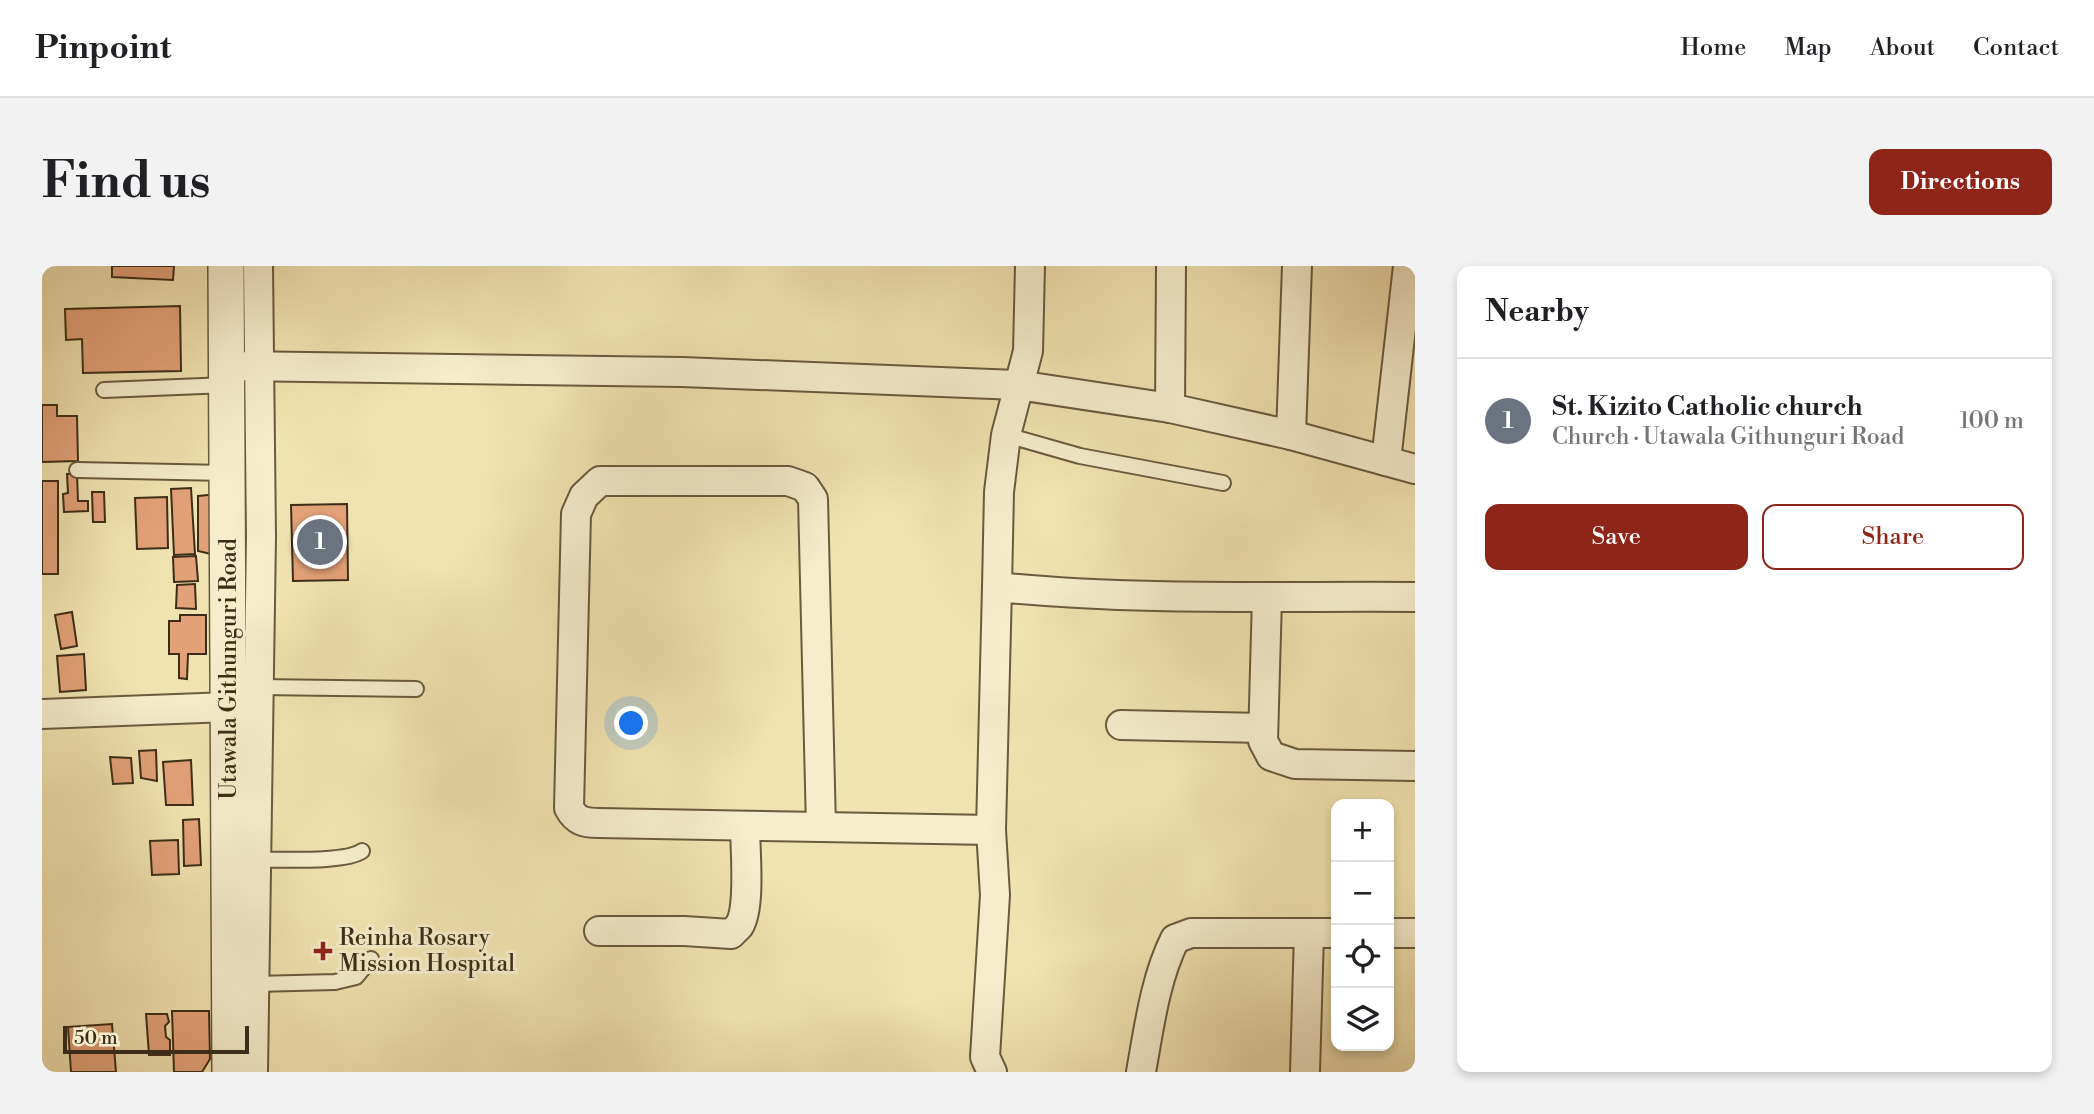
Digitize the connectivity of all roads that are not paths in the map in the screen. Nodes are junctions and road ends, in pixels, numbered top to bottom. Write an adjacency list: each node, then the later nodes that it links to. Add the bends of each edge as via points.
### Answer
1 (226, 266): 7 (street, Utawala Githunguri Road)
2 (258, 266): 7 (street)
3 (1030, 266): 8 (street, via 1028,351)
4 (1171, 266): 10 (street)
5 (1297, 266): 12 (street)
6 (1408, 266): 13 (street)
7 (237, 372): 8 (street, via 682,372); 9 (lane); 16 (street, Utawala Githunguri Road); 21 (street, via 261,536)
8 (1018, 385): 10 (street); 11 (street)
9 (104, 390)
10 (1170, 408): 12 (street)
11 (1006, 435): 17 (lane, via 1080,456); 18 (street, via 999,492)
12 (1291, 435): 13 (street)
13 (1386, 461): 14 (street)
14 (1415, 468)
15 (77, 470): 16 (lane)
16 (228, 473): 23 (street, Utawala Githunguri Road)
17 (1223, 483)
18 (997, 587): 19 (street, via 1061,594); 30 (street)
19 (1267, 597): 20 (street); 26 (street)
20 (1415, 597)
21 (259, 687): 22 (lane); 32 (street)
22 (416, 689)
23 (229, 707): 24 (street); 39 (street, Utawala Githunguri Road)
24 (42, 714)
25 (1121, 725): 26 (street)
26 (1263, 729): 27 (street, via 1271,756 1295,764)
27 (1415, 766)
28 (745, 826): 29 (street); 29 (street, via 584,823 569,808 576,514 584,496 600,481 788,481 804,487 813,499); 33 (street, via 744,915 731,934)
29 (821, 827): 30 (street)
30 (991, 830): 41 (street, via 995,895 985,1057)
31 (362, 851): 32 (lane, via 335,858)
32 (257, 860): 38 (street)
33 (599, 931)
34 (1323, 933): 42 (street, via 1191,933 1175,939 1153,1008); 43 (street)
35 (1394, 933): 36 (street)
36 (1415, 933)
37 (371, 958): 38 (lane, via 356,977 335,982)
38 (255, 984): 40 (street)
39 (230, 1072)
40 (253, 1072)
41 (992, 1072)
42 (1141, 1072)
43 (1305, 1072)

